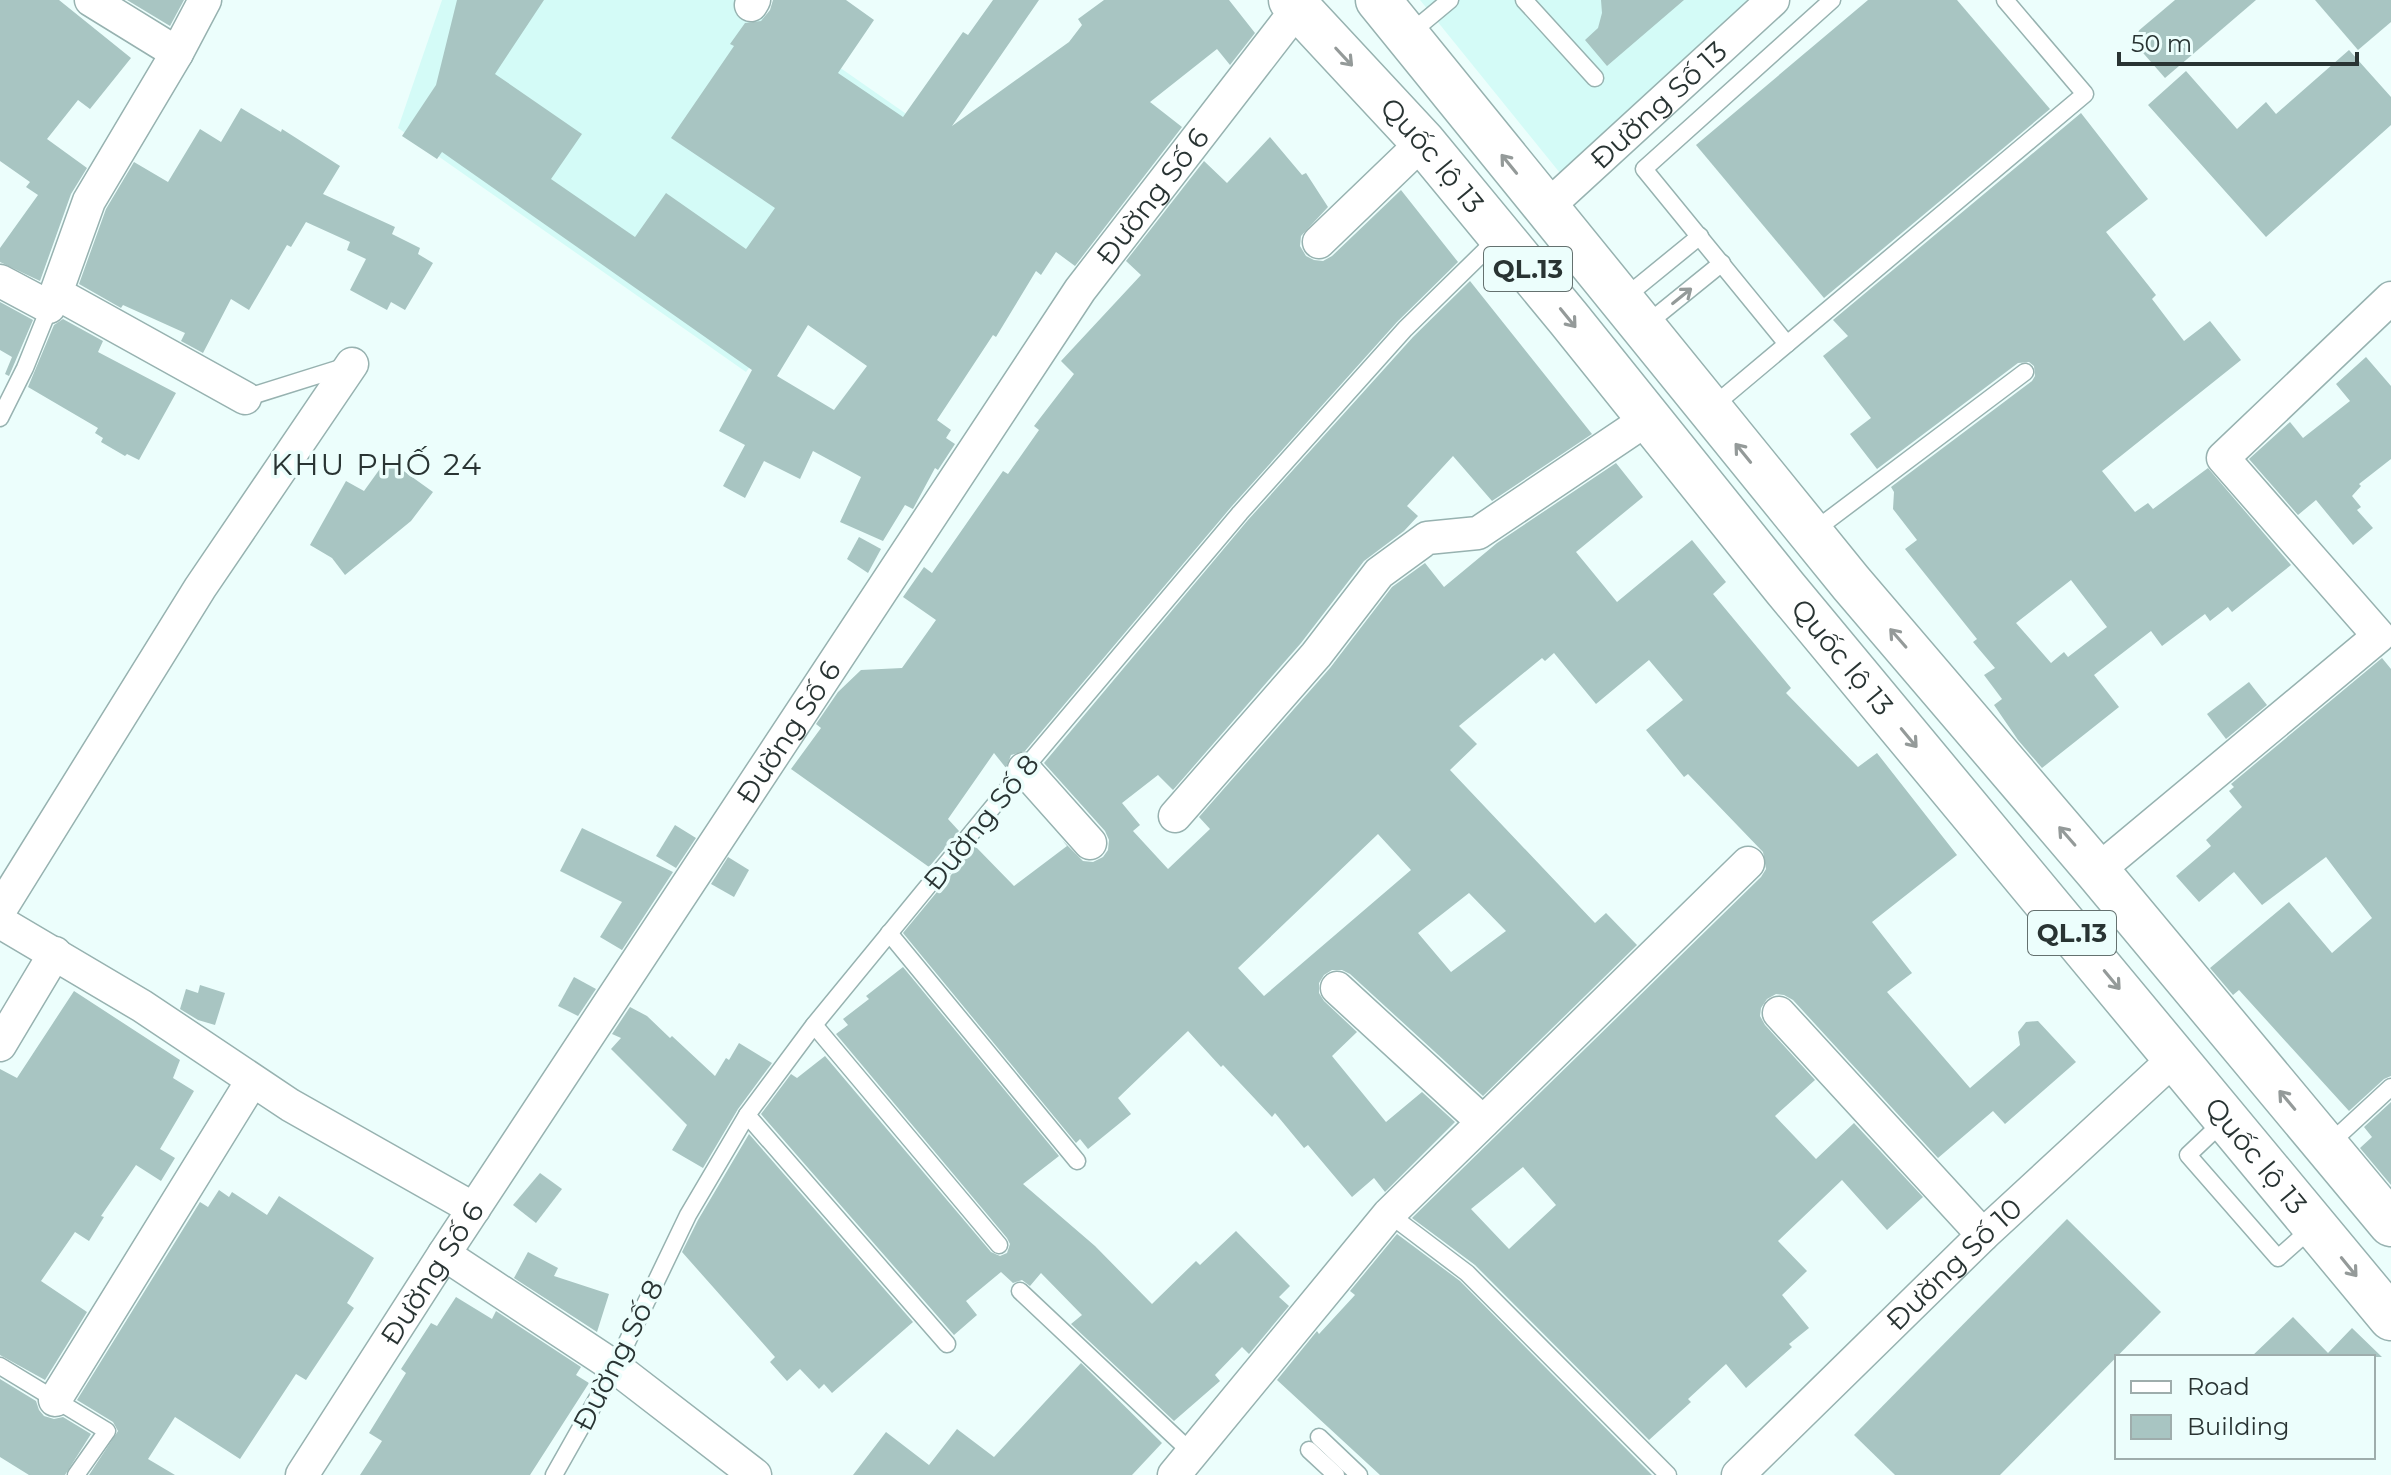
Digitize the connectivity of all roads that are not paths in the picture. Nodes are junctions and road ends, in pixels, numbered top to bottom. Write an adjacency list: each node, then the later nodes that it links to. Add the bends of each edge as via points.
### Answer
1 (91, 0): 11 (street)
2 (205, 0): 11 (street)
3 (1378, 0): 10 (highway, Quốc lộ 13 / QL.13)
4 (1450, 0): 10 (lane)
5 (1524, 0): 12 (lane)
6 (1773, 0): 14 (street, Đường Số 13)
7 (1832, 0): 16 (lane, via 1644,169)
8 (2005, 0): 23 (lane, via 2085,94)
9 (1294, 4): 13 (highway, Quốc lộ 13 / QL.13, one-way to 13); 53 (street, Đường Số 6, via 1080,290)
10 (1407, 36): 14 (highway, Quốc lộ 13 / QL.13, one-way to 10)
11 (177, 53): 21 (street, via 89,201)
12 (1595, 78)
13 (1423, 142): 15 (highway, Quốc lộ 13 / QL.13); 17 (street)
14 (1545, 209): 22 (highway, Quốc lộ 13 / QL.13)
15 (1500, 236): 29 (highway, Quốc lộ 13 / QL.13, one-way to 29); 33 (lane, Đường Số 8, via 1405,329 1240,513)
16 (1700, 236): 18 (lane); 22 (lane)
17 (1319, 242)
18 (1722, 263): 22 (lane, one-way to 18); 23 (lane)
19 (0, 281): 21 (street)
20 (2391, 298): 32 (street, via 2223,458)
21 (52, 300): 26 (street); 28 (lane)
22 (1631, 315): 27 (highway, Quốc lộ 13 / QL.13)
23 (1787, 344): 27 (lane)
24 (352, 364): 26 (lane); 38 (street, via 200,588)
25 (2025, 372): 30 (lane)
26 (245, 398)
27 (1709, 410): 30 (highway, Quốc lộ 13 / QL.13, one-way to 27)
28 (0, 418)
29 (1649, 418): 31 (highway, Quốc lộ 13 / QL.13); 34 (street, via 1478,533 1427,538 1379,573 1316,655)
30 (1802, 524): 31 (highway); 37 (highway, Quốc lộ 13 / QL.13, one-way to 30)
31 (1753, 548): 46 (highway, Quốc lộ 13 / QL.13, one-way to 46)
32 (2385, 642): 37 (street)
33 (1024, 769): 35 (street); 40 (lane, Đường Số 8)
34 (1175, 816)
35 (1090, 843)
36 (1748, 863): 50 (street)
37 (2097, 871): 51 (highway, Quốc lộ 13 / QL.13, one-way to 37)
38 (0, 910)
39 (0, 922): 41 (street)
40 (889, 933): 44 (lane, Đường Số 8); 52 (lane)
41 (55, 953): 45 (street); 47 (street)
42 (1337, 988): 50 (street)
43 (1779, 1013): 56 (street)
44 (814, 1025): 49 (lane, Đường Số 8); 57 (lane)
45 (0, 1045)
46 (2176, 1057): 56 (street, Đường Số 10); 60 (highway, Quốc lộ 13 / QL.13, one-way to 60)
47 (252, 1081): 53 (street); 64 (street)
48 (2391, 1087): 51 (lane)
49 (747, 1115): 61 (lane); 63 (lane, Đường Số 8, via 688,1215)
50 (1483, 1122): 54 (street)
51 (2327, 1147): 55 (highway, Quốc lộ 13 / QL.13)
52 (1077, 1161)
53 (474, 1209): 58 (street, Đường Số 6)
54 (1389, 1214): 65 (street); 72 (lane, via 1467,1273)
55 (2391, 1224)
56 (1983, 1235): 73 (street, Đường Số 10)
57 (999, 1245)
58 (444, 1254): 63 (street); 67 (street, Đường Số 6)
59 (1020, 1291): 65 (lane)
60 (2391, 1318)
61 (947, 1344)
62 (1, 1367): 64 (lane)
63 (615, 1367): 68 (lane, Đường Số 8); 69 (street)
64 (55, 1400): 66 (lane, via 107,1431)
65 (1183, 1464)
66 (76, 1475)
67 (302, 1475)
68 (554, 1475)
69 (755, 1475)
70 (1336, 1475): 71 (lane, via 1314,1443)
71 (1359, 1475)
72 (1668, 1475)
73 (1738, 1475)

